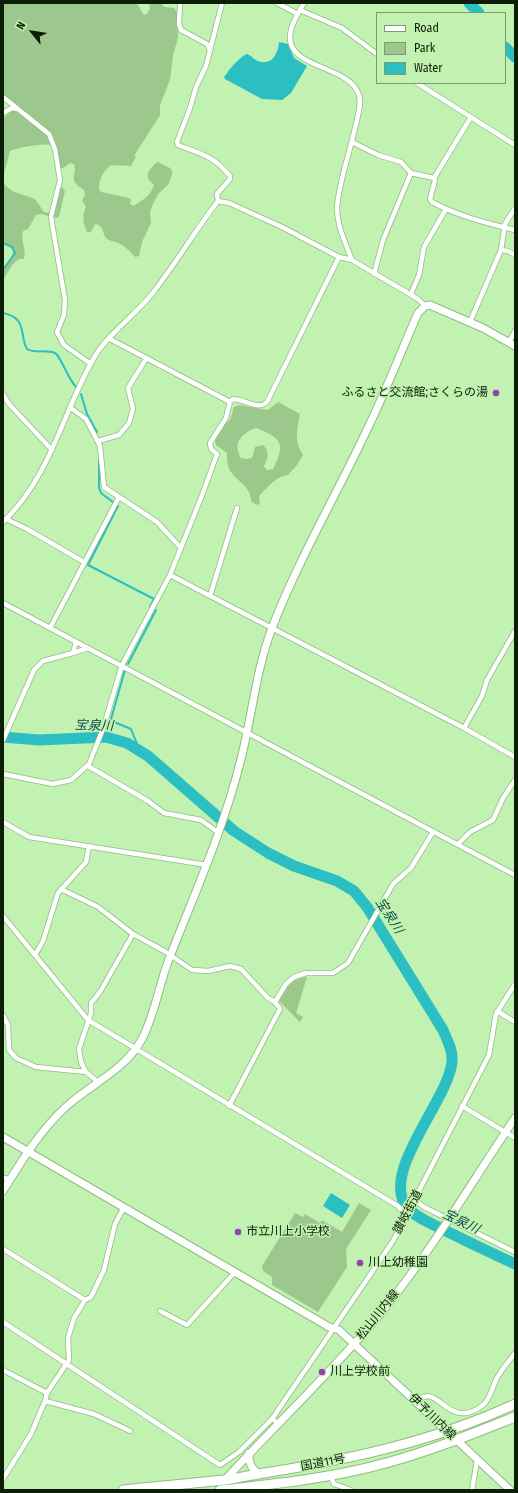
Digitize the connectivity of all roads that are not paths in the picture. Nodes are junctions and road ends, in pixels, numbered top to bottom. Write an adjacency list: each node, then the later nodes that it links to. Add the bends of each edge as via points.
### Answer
1 (180, 3): 6 (street, via 181,30 207,44)
2 (222, 3): 6 (street)
3 (277, 3): 5 (street)
4 (304, 3): 5 (street)
5 (299, 12): 7 (street, via 342,28); 13 (street, via 291,28 290,37 299,56 345,77 358,91 360,104)
6 (210, 50): 17 (street, via 177,142 178,145 213,159 230,176 217,194)
7 (376, 53)
8 (419, 84): 12 (street)
9 (3, 97): 10 (street)
10 (18, 109): 11 (street, via 12,108); 34 (street, via 49,134 55,149 60,180 51,217 65,300 64,315 57,332 64,345)
11 (3, 113)
12 (471, 117): 14 (street); 16 (street)
13 (352, 142): 15 (street, via 378,156 401,162); 25 (street, via 337,210)
14 (515, 145)
15 (411, 173): 16 (street); 26 (street, via 383,240)
16 (434, 178): 19 (street, via 430,199)
17 (218, 202): 24 (street, via 229,203 282,227); 31 (street, via 152,294)
18 (515, 208): 20 (street)
19 (446, 209): 20 (street); 27 (street, via 424,247 419,275)
20 (504, 228): 21 (street); 22 (street)
21 (515, 230)
22 (501, 250): 23 (street); 29 (street)
23 (515, 255)
24 (339, 258): 25 (street); 36 (street, via 266,402 261,406 239,399)
25 (352, 260): 26 (street)
26 (374, 274): 27 (street)
27 (411, 294): 28 (street)
28 (425, 306): 29 (street, via 436,307); 49 (street, via 418,313 376,410)
29 (470, 322): 32 (street)
30 (515, 331): 32 (street)
31 (110, 340): 33 (street); 34 (street)
32 (512, 344)
33 (146, 359): 36 (street); 38 (street, via 128,388 133,409 129,423 119,435)
34 (91, 364): 37 (street)
35 (3, 394): 39 (street, via 9,404)
36 (230, 402): 43 (street, via 226,418 210,443 211,449 217,454 190,528)
37 (71, 408): 38 (street, via 86,419); 39 (street)
38 (98, 441): 40 (street, via 104,487)
39 (52, 450): 42 (street, via 37,480)
40 (119, 497): 43 (street, via 157,522); 44 (street)
41 (237, 508): 46 (street)
42 (4, 521): 44 (street, via 26,529)
43 (180, 547): 45 (street)
44 (84, 562): 48 (street)
45 (170, 575): 46 (street); 54 (street)
46 (210, 596): 49 (street)
47 (3, 603): 48 (street)
48 (50, 628): 51 (street)
49 (272, 628): 55 (street); 56 (street, via 262,660)
50 (515, 631): 55 (street)
51 (76, 642): 52 (street); 53 (street)
52 (88, 648): 53 (street); 54 (street)
53 (73, 653): 57 (street, via 37,665)
54 (122, 666): 56 (street); 59 (street, via 99,742)
55 (464, 728): 58 (street)
56 (247, 733): 63 (street); 64 (street)
57 (3, 740)
58 (515, 757)
59 (88, 766): 60 (street, via 71,780 53,784); 63 (street, via 164,813 201,820)
60 (3, 774)
61 (515, 780): 65 (street, via 493,820 470,832)
62 (3, 822): 66 (street, via 29,837)
63 (220, 830): 67 (street)
64 (433, 832): 65 (street); 75 (street, via 411,868 393,884 348,963 333,973 306,973 294,977 286,984)
65 (458, 844): 68 (street)
66 (89, 846): 67 (street); 69 (street, via 86,862)
67 (207, 865): 73 (street)
68 (515, 875)
69 (61, 889): 71 (street, via 98,907); 72 (street, via 43,941)
70 (3, 916): 72 (street)
71 (133, 934): 73 (street); 78 (street, via 91,1003)
72 (35, 955): 78 (street)
73 (171, 956): 75 (street, via 192,970 208,971 230,966 241,969 268,998); 80 (street)
74 (515, 984): 76 (street, 讃岐街道)
75 (275, 1002): 83 (street, via 280,1009)
76 (497, 1011): 79 (street); 84 (street, 讃岐街道, via 489,1055)
77 (3, 1015): 81 (street, via 8,1025 9,1050 16,1058 36,1067)
78 (88, 1020): 80 (street); 81 (street, via 79,1049)
79 (515, 1022)
80 (136, 1050): 82 (street); 83 (street)
81 (86, 1072): 82 (street)
82 (98, 1082): 89 (street, via 60,1112)
83 (229, 1106): 94 (street, via 396,1204)
84 (462, 1106): 86 (street); 92 (street, 讃岐街道)
85 (515, 1118): 86 (street, 松山川内線)
86 (506, 1132): 88 (street); 95 (street, 松山川内線)
87 (3, 1137): 89 (street, 伊予川内線)
88 (515, 1138)
89 (28, 1150): 90 (street); 93 (street, 伊予川内線)
90 (7, 1179): 91 (street)
91 (3, 1191)
92 (415, 1201): 94 (street, 讃岐街道); 95 (street)
93 (124, 1207): 98 (street, 伊予川内線); 99 (street, via 116,1224 104,1270 91,1297)
94 (407, 1215): 102 (street, 讃岐街道, via 393,1241)
95 (447, 1220): 97 (street); 103 (street, 松山川内線, via 405,1282)
96 (3, 1249): 99 (street)
97 (515, 1252)
98 (235, 1272): 100 (street, via 186,1325); 102 (street, 伊予川内線)
99 (85, 1300): 105 (street, via 74,1318 68,1335)
100 (160, 1311)
101 (3, 1322): 105 (street)
102 (333, 1328): 103 (street, 伊予川内線, via 339,1330); 112 (street, 讃岐街道)
103 (354, 1344): 109 (street, 伊予川内線); 112 (street, 松山川内線)
104 (515, 1353): 109 (street, via 497,1378 489,1398 482,1406 461,1413 448,1409 432,1396 420,1398)
105 (67, 1365): 107 (street); 112 (street, 讃岐街道, via 220,1465)
106 (3, 1370): 107 (street)
107 (47, 1393): 108 (street)
108 (45, 1401): 113 (street, via 94,1414); 120 (street, via 31,1434)
109 (416, 1402): 114 (street, 伊予川内線)
110 (514, 1404): 114 (highway, 国道11号)
111 (515, 1417): 115 (highway, 国道11号)
112 (275, 1421): 116 (street, 松山川内線)
113 (130, 1431)
114 (447, 1432): 115 (street, 伊予川内線); 118 (highway, 国道11号, via 381,1451)
115 (456, 1441): 117 (street, 伊予川内線); 119 (highway, 国道11号, via 386,1463)
116 (249, 1452): 118 (street, via 251,1466); 121 (street, 松山川内線)
117 (478, 1460): 126 (street); 127 (street, 伊予川内線)
118 (259, 1474): 121 (highway, 国道11号)
119 (330, 1475): 124 (highway, 国道11号); 125 (street, via 334,1484)
120 (3, 1479)
121 (225, 1480): 122 (highway, 国道11号); 123 (street, 松山川内線)
122 (123, 1490)
123 (216, 1490)
124 (220, 1490)
125 (351, 1490)
126 (472, 1490)
127 (510, 1490)

